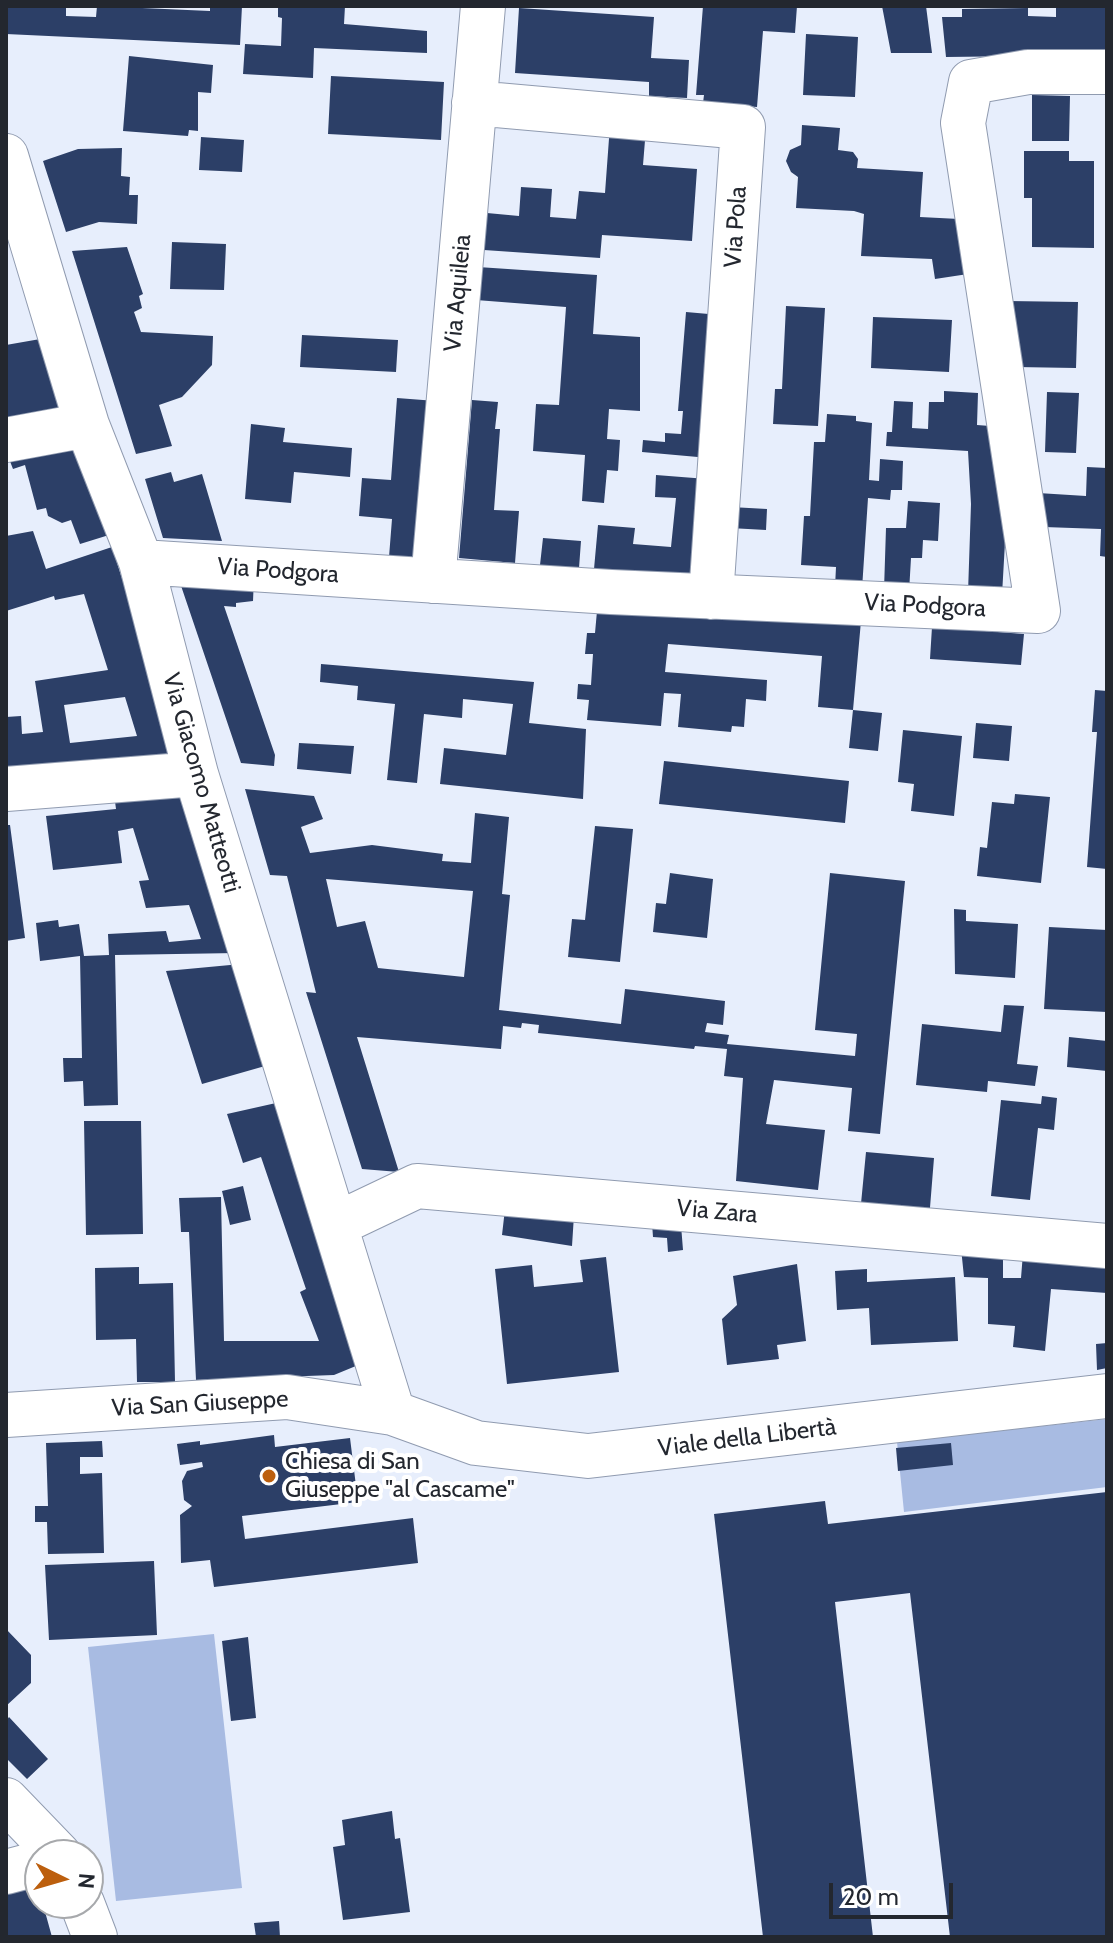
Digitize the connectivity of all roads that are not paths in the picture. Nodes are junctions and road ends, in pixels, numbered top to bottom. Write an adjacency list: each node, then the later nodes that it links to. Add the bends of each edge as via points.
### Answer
1 (483, 6): 3 (street, Via Aquileia)
2 (1107, 72): 9 (street, Via Podgora, via 1028,72 971,82 963,123 1038,611)
3 (474, 103): 8 (street, Via Aquileia); 9 (street, Via Pola, via 743,127)
4 (6, 156): 5 (street, Via Giacomo Matteotti)
5 (87, 425): 6 (street); 7 (street, Via Giacomo Matteotti)
6 (6, 440)
7 (141, 562): 8 (street, Via Podgora); 10 (street, Via Giacomo Matteotti)
8 (433, 581): 9 (street, Via Podgora)
9 (711, 597)
10 (196, 774): 11 (street); 12 (street, Via Giacomo Matteotti)
11 (6, 789)
12 (335, 1225): 13 (street, Via Zara, via 417,1186); 15 (street, Via Giacomo Matteotti)
13 (1107, 1246)
14 (1107, 1396): 15 (street, Viale della Libertà, via 588,1456 476,1443)
15 (393, 1413): 16 (street, Via San Giuseppe, via 287,1397)
16 (6, 1415)
17 (6, 1800): 18 (street)
18 (44, 1839)

